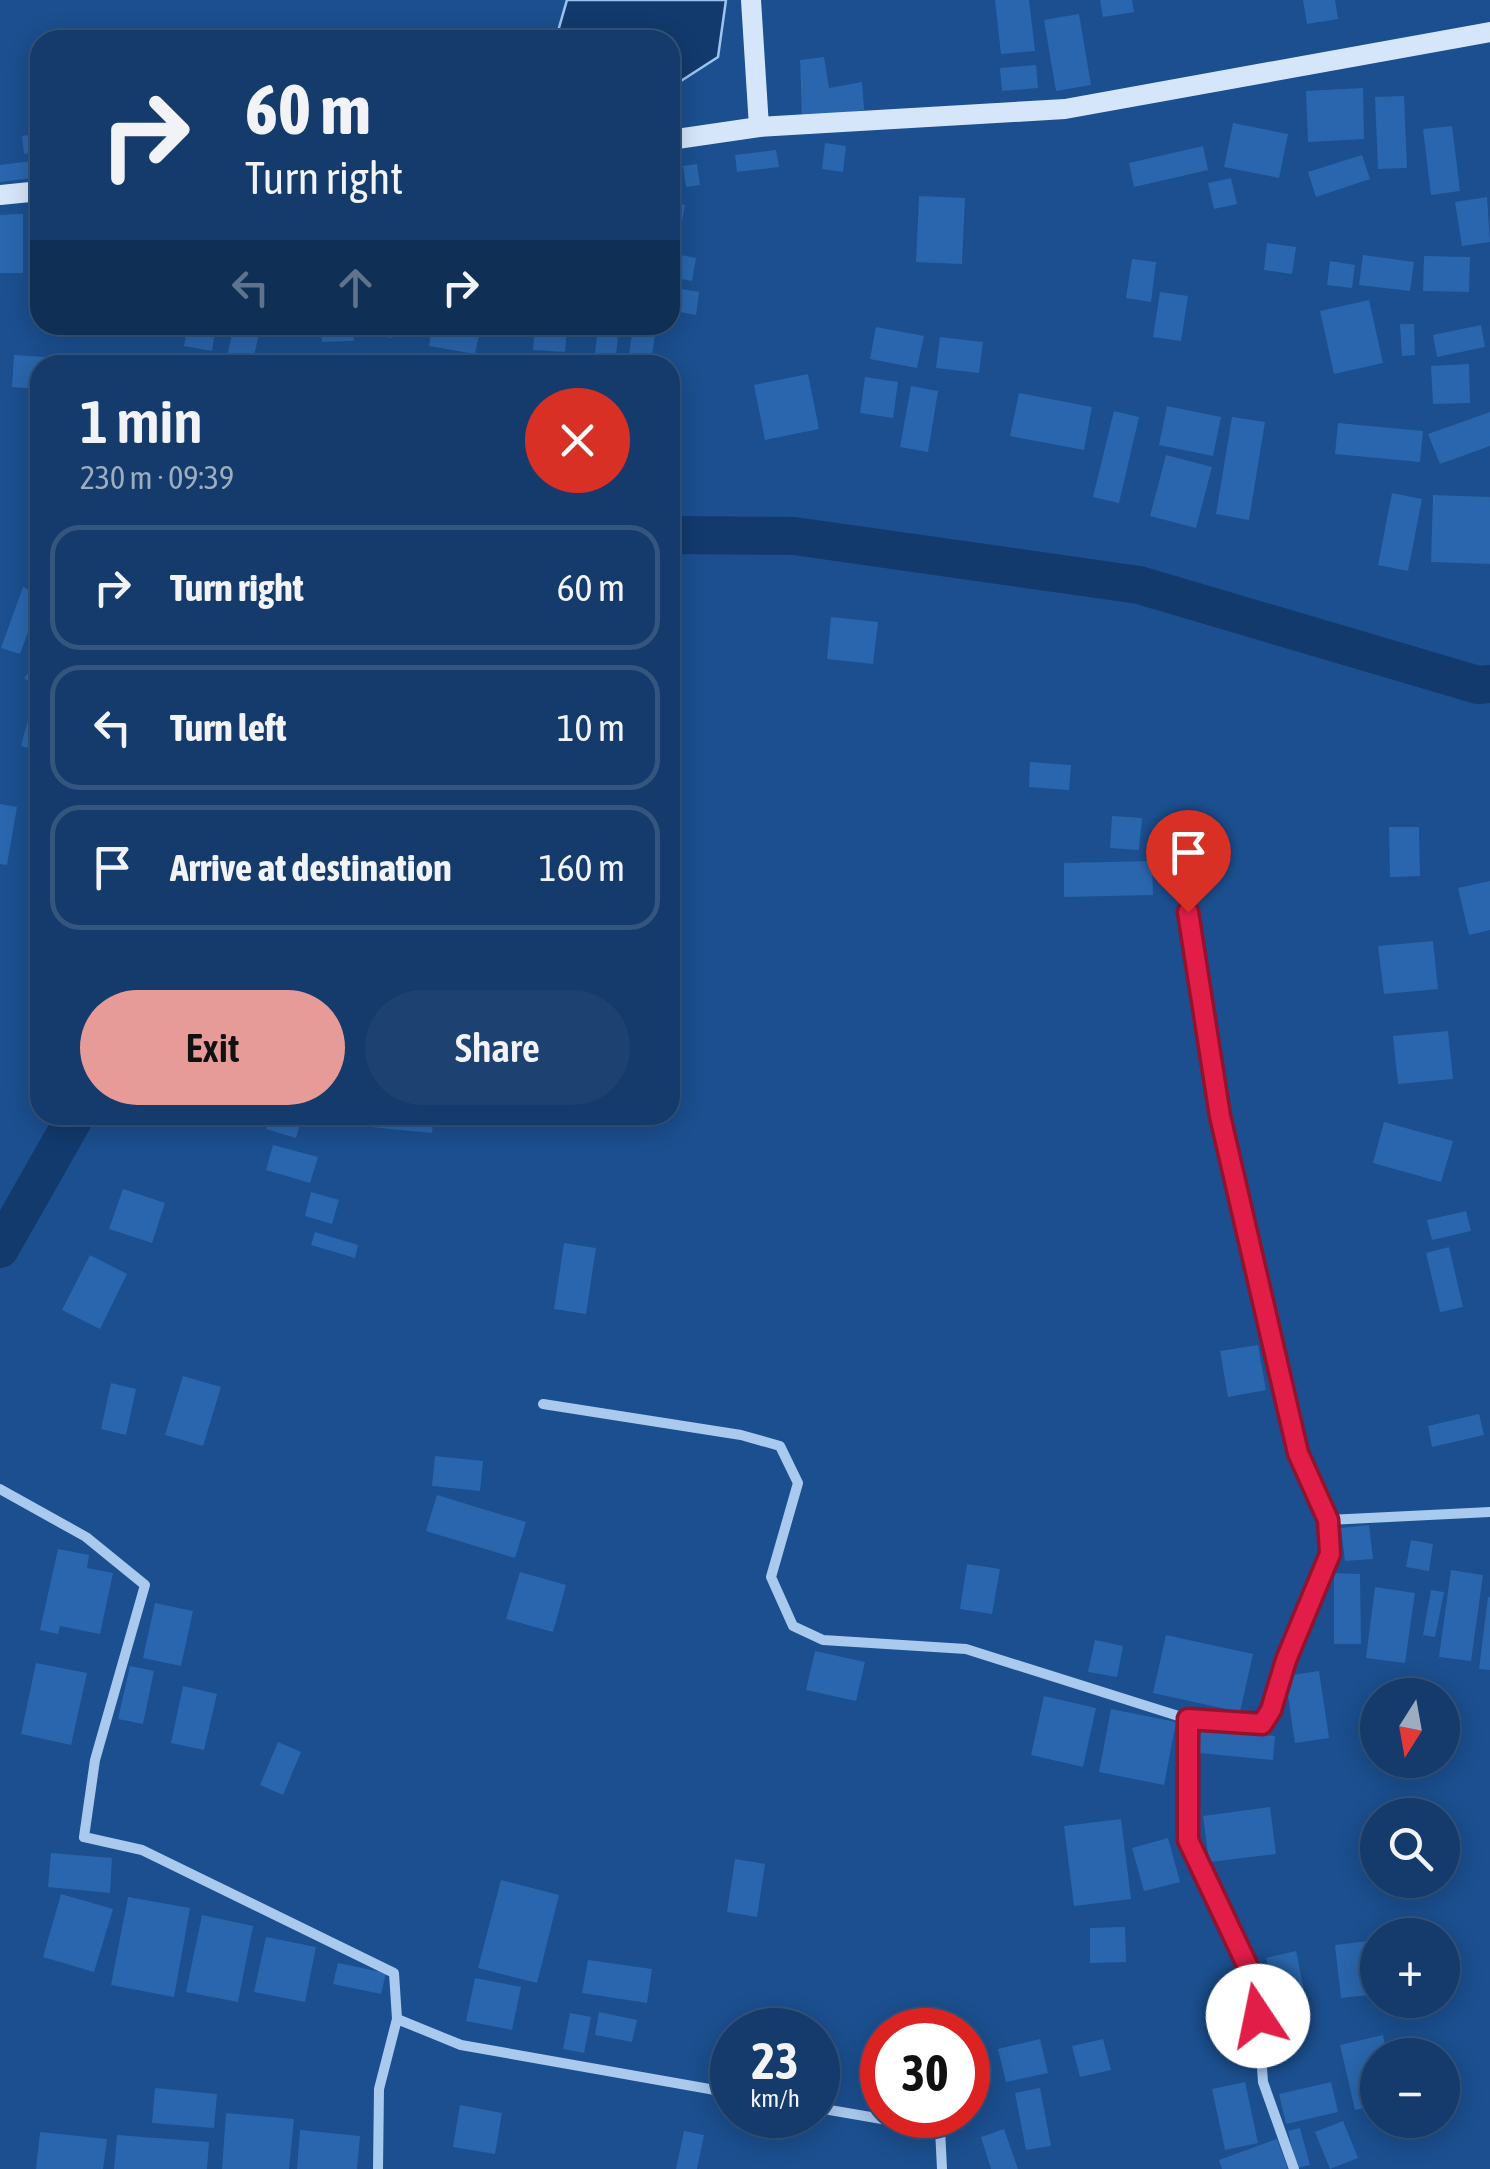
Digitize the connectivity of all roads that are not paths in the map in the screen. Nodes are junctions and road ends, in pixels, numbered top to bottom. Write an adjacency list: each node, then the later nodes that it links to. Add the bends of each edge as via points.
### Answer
1 (751, 0): 3 (street)
2 (1490, 32): 3 (street, via 1065,109)
3 (759, 127): 4 (street)
4 (680, 139)
5 (30, 192): 6 (street)
6 (0, 195)
7 (1183, 878): 11 (street, via 1220,1116 1298,1453)
8 (543, 1404): 12 (street, via 780,1446 798,1483 771,1577 793,1626 824,1640 966,1649)
9 (0, 1489): 13 (street, via 86,1537 144,1586 96,1760 84,1837 142,1850 394,1973)
10 (1490, 1512): 11 (street)
11 (1328, 1520): 12 (street, via 1330,1554 1262,1724)
12 (1188, 1719): 18 (street, via 1188,1840 1256,1984 1263,2082)
13 (397, 2019): 14 (street, via 460,2045); 16 (street, via 379,2089)
14 (710, 2089)
15 (840, 2112): 17 (street, via 940,2129)
16 (378, 2169)
17 (942, 2169)
18 (1294, 2169)

